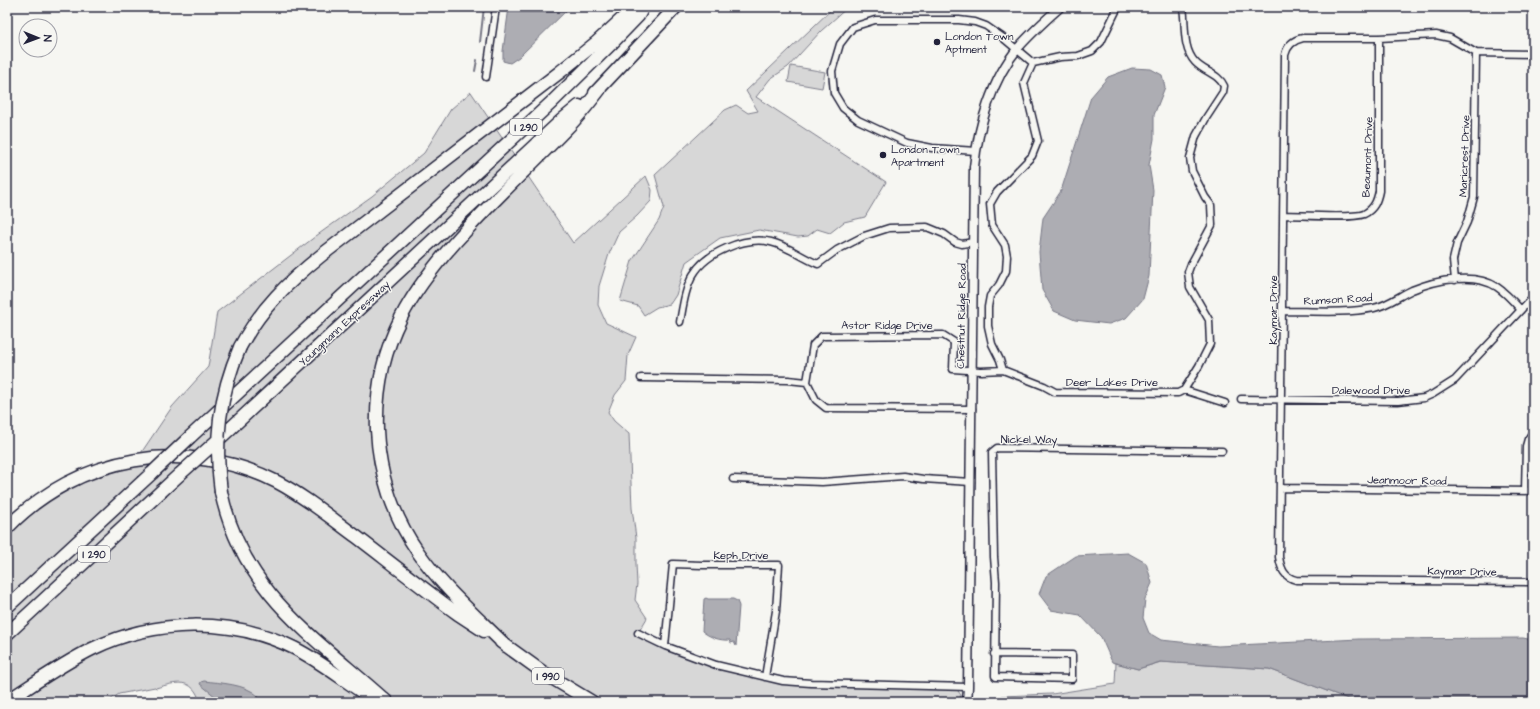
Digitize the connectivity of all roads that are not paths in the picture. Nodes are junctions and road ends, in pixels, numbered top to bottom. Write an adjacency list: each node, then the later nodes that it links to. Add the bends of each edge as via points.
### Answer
1 (496, 7): 13 (street)
2 (635, 7): 51 (highway, bridge, via 560,72 296,276 264,310 240,348 227,383 220,417 218,452 221,492 236,539 265,589 297,623)
3 (643, 7): 41 (highway, Youngmann Expressway / I 290, bridge, via 638,16 563,91)
4 (676, 7): 14 (highway, Youngmann Expressway / I 290)
5 (1060, 7): 9 (street, Chestnut Ridge Road)
6 (1118, 7): 12 (street, via 1101,42 1092,50 1078,56)
7 (1183, 7): 27 (street, via 1186,39 1191,55 1196,62 1220,79 1224,86 1221,96 1196,136 1190,158 1192,171 1211,205 1212,225 1188,272 1190,287 1209,320 1210,344)
8 (1379, 38): 10 (street, Kaymar Drive, via 1443,36); 16 (street, Kaymar Drive, via 1303,38 1293,42 1286,50); 16 (street, Beaumont Drive, via 1376,203 1368,212 1356,216)
9 (1017, 49): 12 (street); 15 (street, Chestnut Ridge Road, via 1002,72 989,102); 15 (street, via 986,26 959,20 875,20 853,27 840,44 832,71 834,93 843,108 858,120 907,143 932,148)
10 (1476, 53): 11 (street, Kaymar Drive); 18 (street, Maricrest Drive, via 1474,197 1453,260)
11 (1533, 54)
12 (1033, 63): 23 (street, via 1024,83 1038,141 1032,156 996,192 990,204 992,225 1005,245 1007,256 1006,271 990,296 988,307 988,326 992,344)
13 (486, 77)
14 (600, 89): 43 (highway, Youngmann Expressway / I 290, bridge, via 556,125); 44 (highway, via 568,127 487,208 429,273 399,322 381,376 377,412 379,452 388,490 399,518 419,553 440,580)
15 (976, 151): 17 (street, Chestnut Ridge Road)
16 (1283, 215): 21 (street, Kaymar Drive)
17 (973, 242): 22 (street, via 955,242 944,234 927,228 890,228 864,236 837,250 818,264 770,242 747,242 729,247 706,260 693,274 684,298); 24 (street, Chestnut Ridge Road)
18 (1455, 280): 20 (street, Rumson Road, via 1490,283 1506,294); 21 (street, Rumson Road, via 1421,287 1374,308)
19 (1533, 297): 20 (street, Dalewood Drive)
20 (1521, 310): 29 (street, Dalewood Drive, via 1455,380 1434,394 1414,400 1398,401)
21 (1282, 311): 29 (street, Kaymar Drive)
22 (680, 322)
23 (1003, 370): 24 (street, Deer Lakes Drive); 27 (street, Deer Lakes Drive, via 1055,392 1178,393)
24 (972, 371): 26 (street, Astor Ridge Drive, via 953,369 954,342 943,335 822,336 813,345); 31 (street, Chestnut Ridge Road)
25 (641, 378): 26 (street)
26 (807, 382): 31 (street, via 816,400 826,408)
27 (1184, 390): 30 (street, Deer Lakes Drive)
28 (1240, 399): 29 (street, Dalewood Drive)
29 (1282, 400): 36 (street, Kaymar Drive)
30 (1225, 403)
31 (972, 409): 35 (street, Chestnut Ridge Road)
32 (1533, 432): 37 (street, via 1526,446)
33 (1222, 451): 46 (street, Nickel Way, via 997,448 992,452 996,582)
34 (733, 479): 35 (street, via 822,482 903,476)
35 (971, 482): 48 (street, Chestnut Ridge Road)
36 (1280, 488): 37 (street, Jeanmoor Road); 40 (street, Kaymar Drive, via 1279,557 1283,572 1291,579)
37 (1525, 491): 38 (street, Jeanmoor Road)
38 (1533, 491)
39 (7, 528): 44 (highway, via 59,486 91,471 114,464 150,457 172,457 199,458 230,464 266,477 298,494 458,614)
40 (1533, 582)
41 (7, 606)
42 (638, 633): 45 (street)
43 (7, 634)
44 (506, 646): 52 (highway, I 990)
45 (665, 646): 47 (street, via 716,665); 47 (street, Keph Drive, via 673,564 779,565 776,611)
46 (994, 654): 46 (street, Nickel Way, via 1072,655 1072,679 996,677)
47 (765, 677): 48 (street, via 811,683)
48 (968, 687): 53 (street, Chestnut Ridge Road)
49 (7, 701): 50 (highway, via 78,657 114,640 159,628 198,626 239,630 281,642 320,663)
50 (378, 702)
51 (386, 702)
52 (592, 702)
53 (967, 702)

